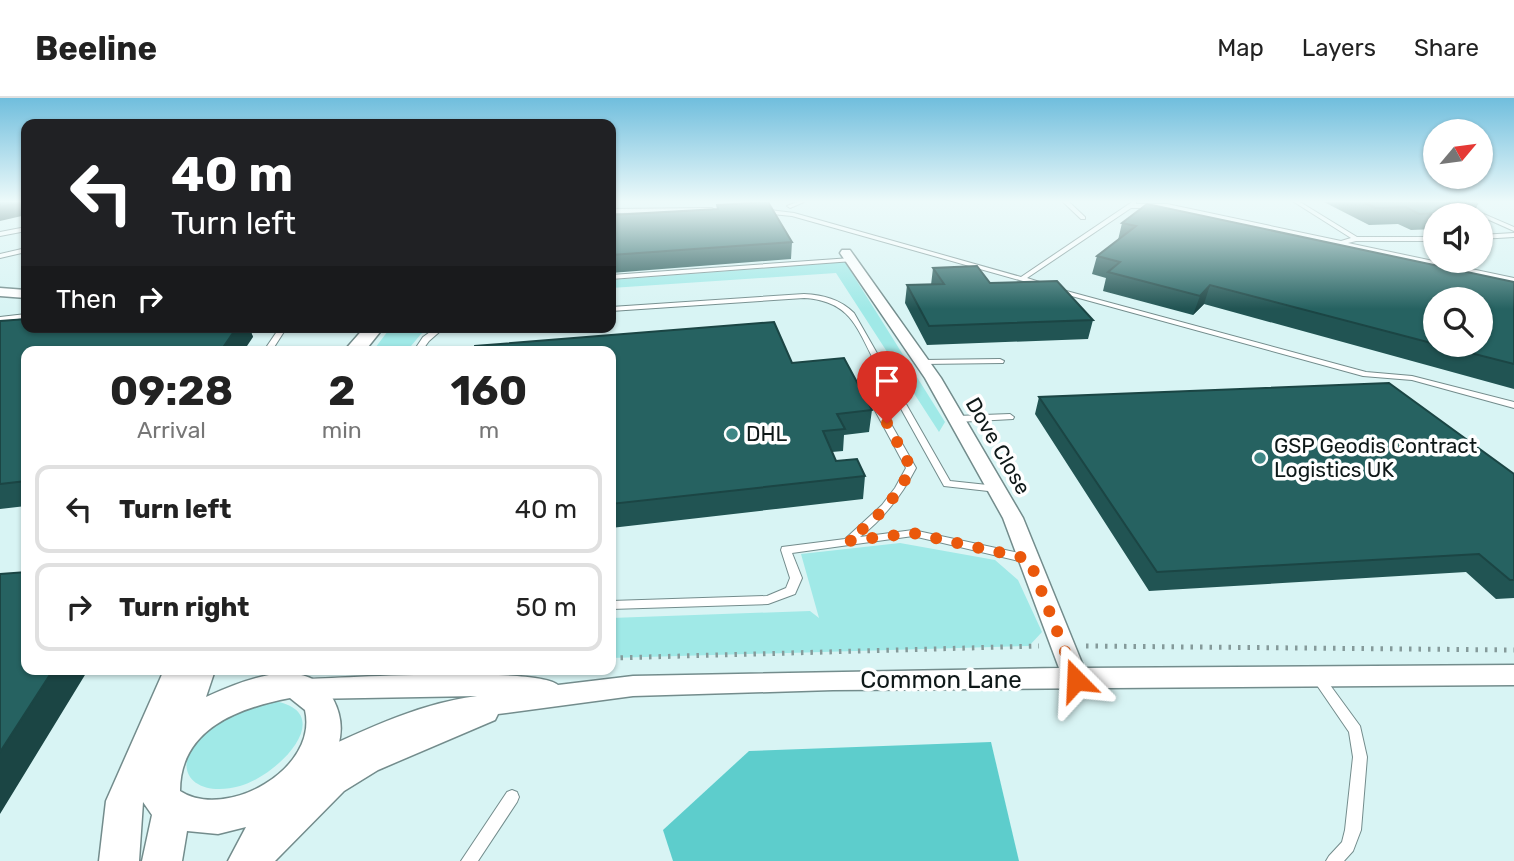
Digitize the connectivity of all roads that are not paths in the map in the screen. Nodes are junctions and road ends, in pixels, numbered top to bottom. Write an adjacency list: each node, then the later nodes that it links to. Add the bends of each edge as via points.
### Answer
1 (887, 238): 13 (lane)
2 (1083, 238): 13 (lane)
3 (1315, 238): 6 (lane)
4 (1356, 239): 5 (lane); 6 (lane)
5 (1423, 239)
6 (1340, 243): 14 (lane)
7 (21, 251): 8 (lane)
8 (0, 256)
9 (848, 256): 12 (lane); 21 (street, Dove Close)
10 (21, 257): 11 (lane)
11 (0, 262)
12 (616, 276)
13 (1024, 277): 23 (lane, via 1068,295 1366,374 1412,378)
14 (1514, 280)
15 (0, 292): 16 (street)
16 (21, 294)
17 (616, 309): 22 (lane, via 823,297 842,304 852,314)
18 (21, 317): 19 (lane)
19 (0, 319)
20 (1000, 361): 21 (lane)
21 (923, 362): 25 (street, Dove Close)
22 (881, 367): 26 (lane, via 947,484); 27 (lane, via 862,379 911,468 898,495)
23 (1514, 405)
24 (1010, 417): 25 (lane)
25 (957, 419): 26 (street, Dove Close)
26 (997, 489): 28 (street, Dove Close)
27 (848, 541): 28 (lane, via 913,533); 29 (lane, via 786,550 796,578 790,591 768,600)
28 (1029, 559): 34 (street, Dove Close)
29 (616, 606)
30 (178, 675): 42 (street, via 125,800)
31 (197, 675): 38 (street)
32 (1514, 675): 33 (street, Common Lane)
33 (1318, 677): 34 (street, Common Lane); 46 (lane, via 1355,730 1360,757 1353,830 1348,846)
34 (1076, 680): 36 (street, Common Lane, via 719,682)
35 (295, 682): 36 (street, Common Lane, via 493,685); 38 (street, via 220,705); 39 (street, via 318,701 324,720 324,735)
36 (578, 693): 37 (street, Common Lane)
37 (506, 704): 39 (street, Common Lane, via 450,710 416,720); 44 (street, via 368,761 334,782)
38 (176, 739): 41 (street, via 159,779 161,800)
39 (300, 777): 41 (street, via 267,800 224,817 202,819); 44 (street)
40 (512, 797): 45 (lane)
41 (173, 810): 43 (street)
42 (119, 861)
43 (162, 861)
44 (251, 861)
45 (469, 861)
46 (1334, 861)

